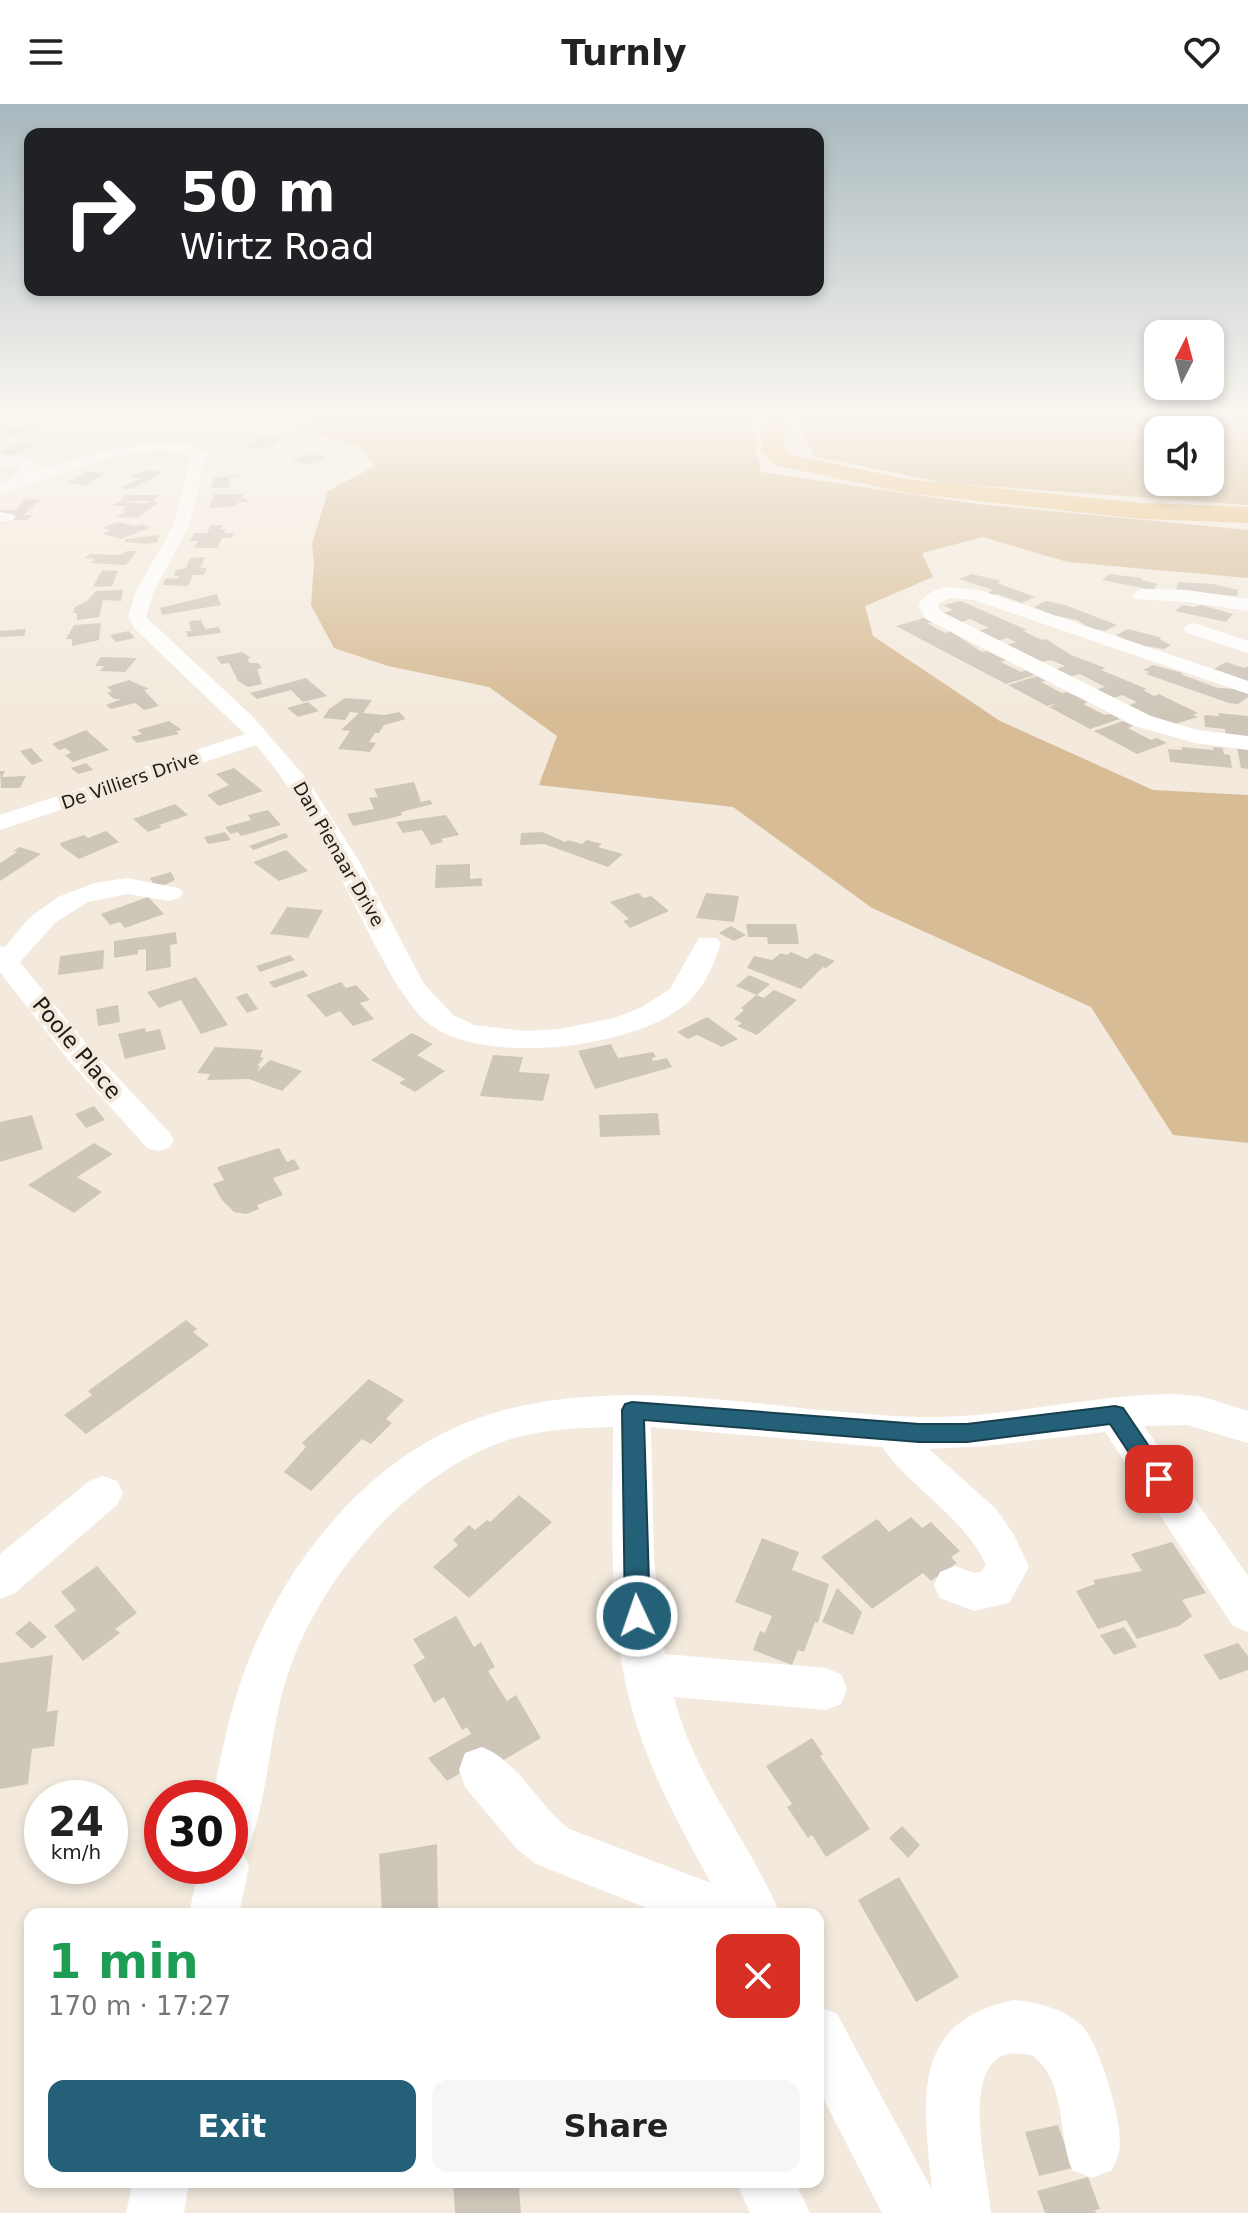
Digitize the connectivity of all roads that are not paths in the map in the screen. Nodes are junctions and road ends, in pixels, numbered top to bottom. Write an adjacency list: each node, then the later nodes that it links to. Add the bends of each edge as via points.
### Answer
1 (184, 514): 9 (street, Dan Pienaar Drive, via 137,617)
2 (1141, 595): 3 (street)
3 (1248, 605)
4 (1194, 629): 5 (street)
5 (1228, 640): 6 (street); 7 (street)
6 (1248, 647)
7 (1179, 663): 8 (street); 10 (street, via 977,595 943,593 927,605 933,615 1143,721 1195,736)
8 (1248, 688)
9 (259, 737): 11 (street, De Villiers Drive); 13 (street, Dan Pienaar Drive, via 299,785 346,859 422,1000 462,1031 534,1040 598,1032 647,1017 677,999 693,979)
10 (1248, 743)
11 (0, 823)
12 (170, 893): 14 (street, via 126,885 66,903 37,925 21,948)
13 (708, 944)
14 (2, 957): 15 (street, Poole Place, via 79,1054)
15 (158, 1140)
16 (632, 1410): 19 (street); 24 (street, via 636,1599); 27 (street, via 567,1413 499,1427 444,1453 387,1494 345,1534 283,1631 255,1705)
17 (1115, 1415): 18 (street, via 1185,1410); 19 (street, via 967,1433); 23 (street)
18 (1248, 1427)
19 (892, 1431): 22 (street, via 923,1469 975,1510 1003,1552 1008,1567 994,1589 974,1592)
20 (103, 1493): 21 (street)
21 (0, 1580)
22 (955, 1585)
23 (1248, 1612)
24 (647, 1674): 25 (street); 31 (street, via 675,1762)
25 (825, 1689)
26 (482, 1770): 30 (street, via 553,1847)
27 (240, 1780)
28 (220, 1884): 29 (street)
29 (215, 1908)
30 (711, 1908)
31 (752, 1908)
32 (824, 2044): 38 (street)
33 (1092, 2150): 39 (street, via 1074,2060 1056,2040 1026,2026 998,2027 975,2040 957,2068 952,2119)
34 (160, 2188): 36 (street)
35 (767, 2188): 37 (street)
36 (155, 2213)
37 (781, 2213)
38 (913, 2213)
39 (962, 2213)

